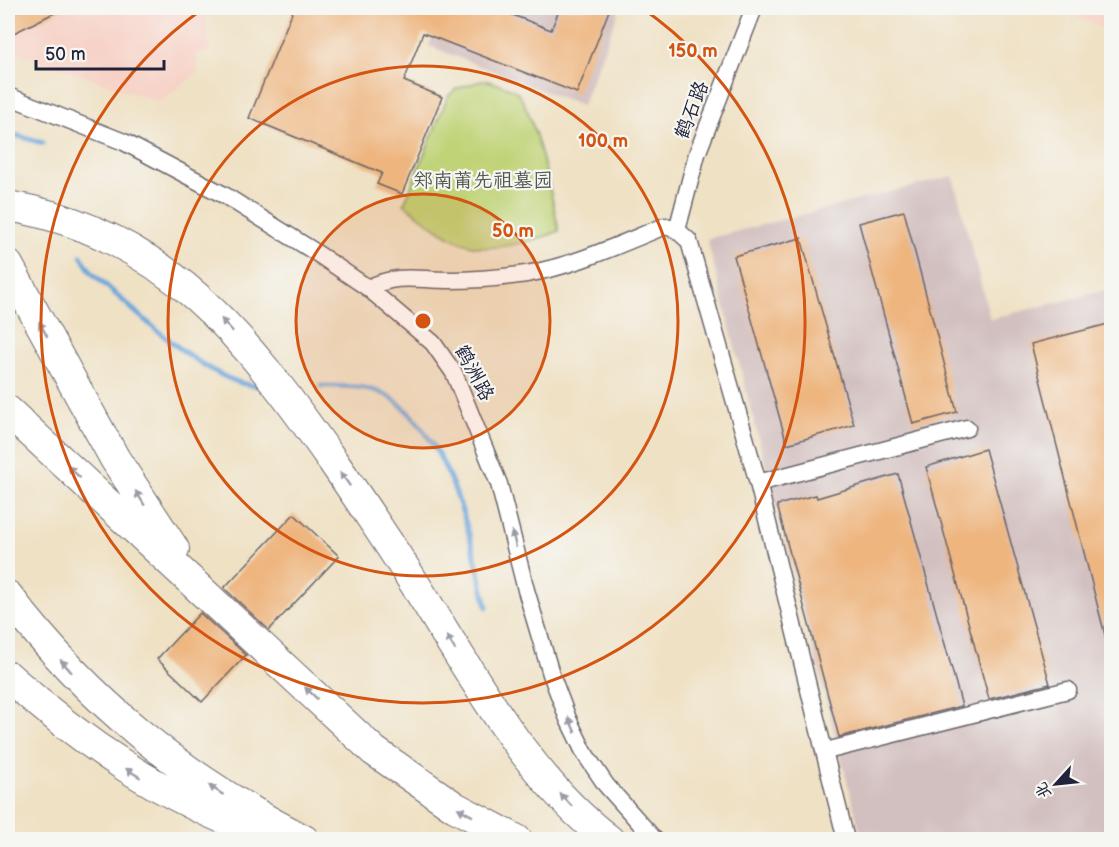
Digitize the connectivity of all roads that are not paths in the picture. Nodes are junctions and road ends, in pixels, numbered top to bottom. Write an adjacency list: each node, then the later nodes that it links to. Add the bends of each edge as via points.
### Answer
1 (754, 8): 4 (street, 鹤石路, via 697,154)
2 (8, 96): 6 (street, 鹤洲路, via 124,141 214,190)
3 (8, 206): 18 (highway, one-way to 3, via 575,809 518,745 400,559 281,387 224,322 183,284 142,255 60,218)
4 (677, 230): 6 (street, via 664,226 577,261 528,273 446,280 401,277); 9 (street, via 689,241)
5 (8, 265): 11 (highway, one-way to 5, via 160,531 116,459)
6 (368, 288): 19 (street, 鹤洲路, one-way to 6, via 606,785 568,719 529,601 499,484 454,373 434,343)
7 (8, 411): 11 (highway, one-way to 7)
8 (967, 428): 9 (street)
9 (758, 483): 14 (street)
10 (8, 596): 16 (highway, one-way to 10, via 215,790 163,753 75,677)
11 (209, 598): 17 (highway, one-way to 11, via 455,807 374,752)
12 (8, 676): 15 (highway, one-way to 12, via 203,811 149,783 48,713)
13 (1068, 690): 14 (street)
14 (826, 751): 20 (street)
15 (282, 840)
16 (304, 840)
17 (517, 840)
18 (609, 840)
19 (655, 840)
20 (846, 840)

